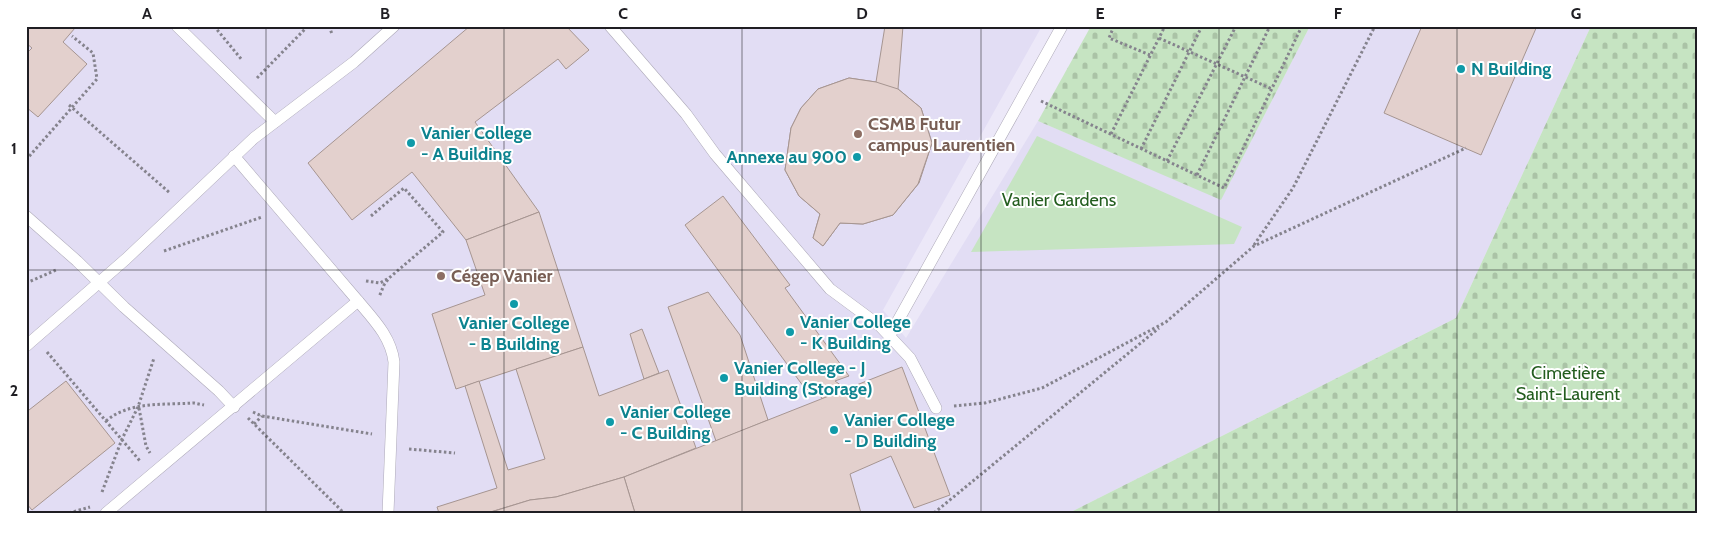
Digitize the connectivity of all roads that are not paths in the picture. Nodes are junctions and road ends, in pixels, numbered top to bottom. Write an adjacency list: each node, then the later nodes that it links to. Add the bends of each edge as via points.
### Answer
1 (177, 26): 5 (lane)
2 (394, 26): 5 (lane, via 354,62)
3 (610, 26): 10 (lane, via 830,289)
4 (1062, 26): 10 (lane)
5 (275, 122): 6 (lane)
6 (234, 156): 8 (lane); 9 (lane)
7 (26, 216): 8 (lane)
8 (99, 282): 11 (lane); 12 (lane)
9 (358, 301): 12 (lane); 15 (lane, via 383,332 393,352)
10 (890, 335): 13 (lane, via 910,358)
11 (26, 346)
12 (234, 407): 14 (lane)
13 (936, 408)
14 (106, 513)
15 (388, 513)

